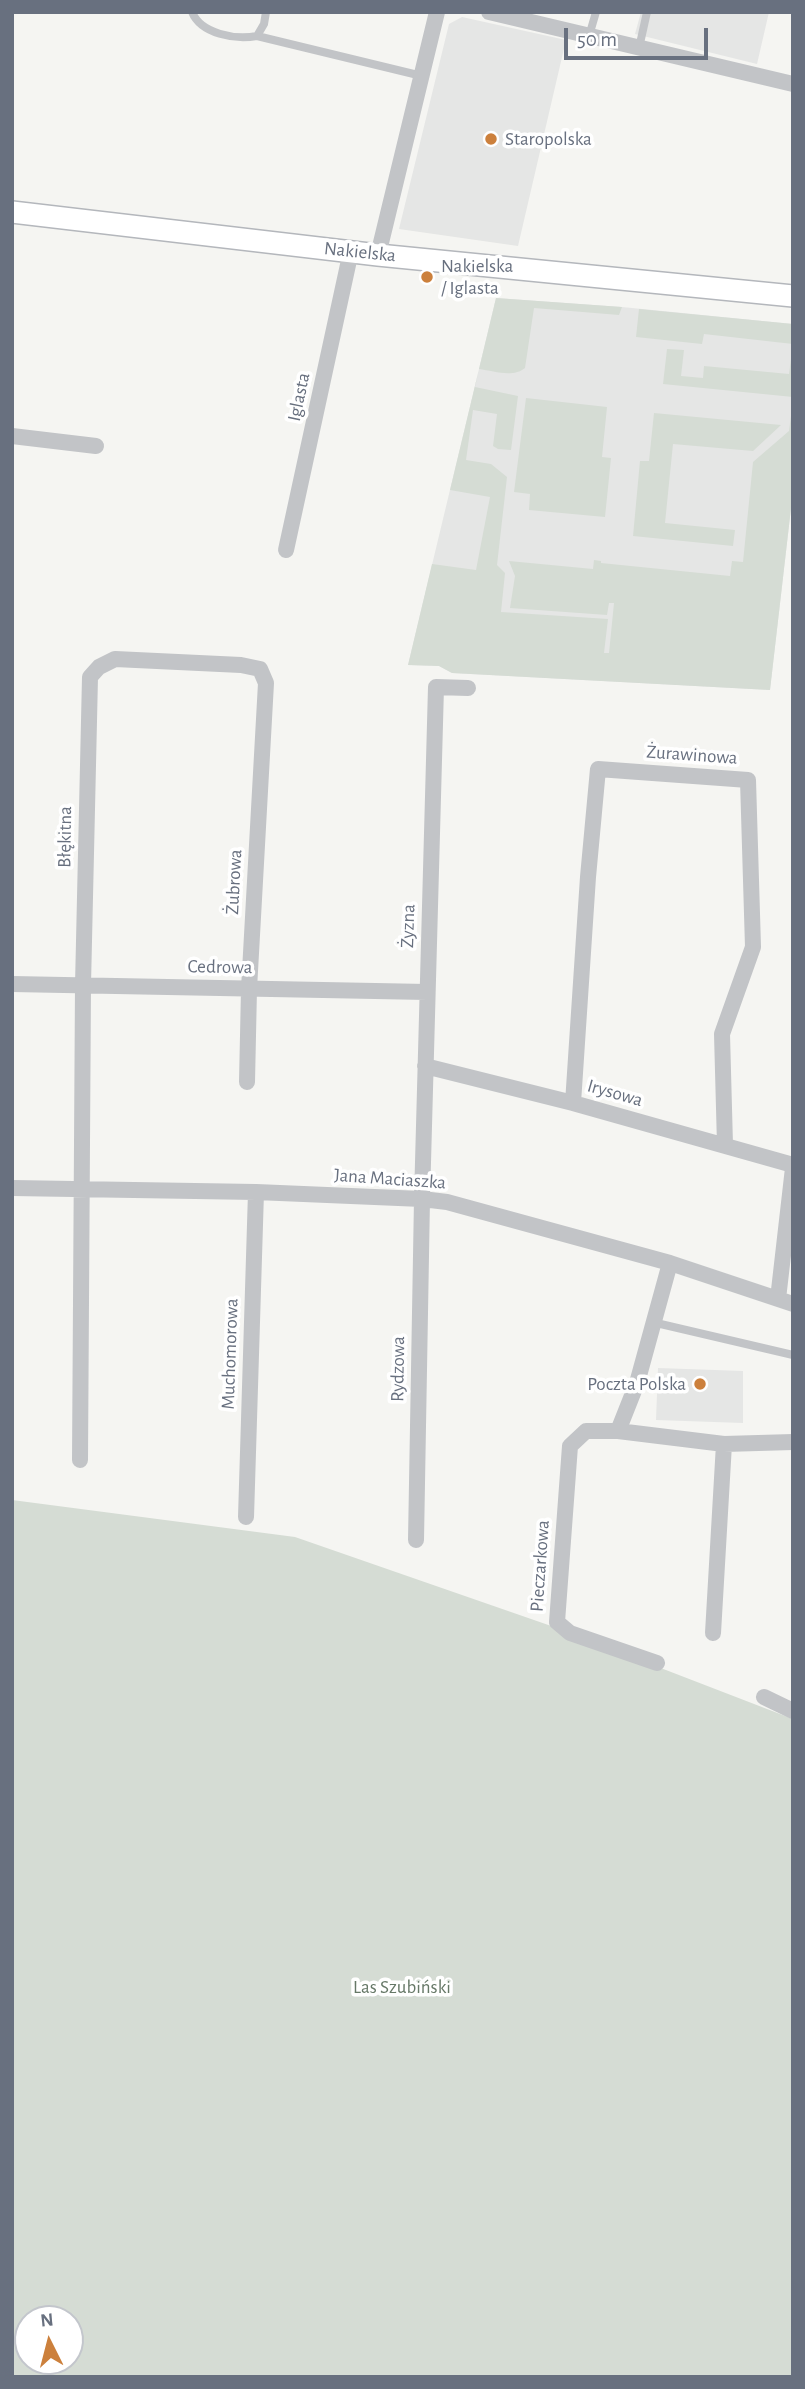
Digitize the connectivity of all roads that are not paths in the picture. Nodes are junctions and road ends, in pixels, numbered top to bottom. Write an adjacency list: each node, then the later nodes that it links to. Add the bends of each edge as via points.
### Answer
1 (192, 12): 7 (lane, via 203,27 245,38)
2 (267, 12): 7 (lane)
3 (437, 12): 10 (street)
4 (489, 12): 8 (street)
5 (596, 12): 8 (lane)
6 (647, 12): 9 (lane)
7 (257, 36): 10 (lane)
8 (589, 36): 9 (street)
9 (639, 48): 11 (street)
10 (422, 76): 14 (street)
11 (793, 84)
12 (12, 212): 13 (main road, Nakielska)
13 (351, 251): 14 (main road, Nakielska); 18 (street, Iglasta)
14 (379, 255): 15 (main road, Nakielska)
15 (793, 296)
16 (12, 436): 17 (street)
17 (96, 446)
18 (286, 550)
19 (266, 683): 22 (street, Błękitna, via 260,669 242,665 115,659 90,677); 23 (street, Żubrowa)
20 (468, 688): 24 (street, Żyzna, via 436,687)
21 (12, 984): 22 (street, Cedrowa)
22 (83, 985): 23 (street, Cedrowa); 31 (street, Błękitna)
23 (249, 989): 24 (street, Cedrowa); 26 (street, Żubrowa)
24 (427, 992): 25 (street, Żyzna)
25 (425, 1066): 27 (street, Irysowa); 33 (street, Żyzna)
26 (247, 1083)
27 (573, 1103): 28 (street, Irysowa); 28 (street, Żurawinowa, via 598,769 748,780 753,947 722,1034)
28 (725, 1145): 29 (street, Irysowa)
29 (793, 1167): 35 (street, Irysowa)
30 (12, 1188): 31 (street, Jana Maciaszka)
31 (81, 1191): 32 (street, Jana Maciaszka); 41 (street, Błękitna)
32 (256, 1192): 33 (street, Jana Maciaszka); 42 (street, Muchomorowa)
33 (422, 1199): 34 (street, Jana Maciaszka); 43 (street, Rydzowa)
34 (670, 1263): 35 (street, Jana Maciaszka); 36 (street)
35 (785, 1301)
36 (652, 1322): 37 (lane); 38 (street, via 637,1383)
37 (793, 1356)
38 (618, 1431): 40 (street); 45 (street, Pieczarkowa, via 586,1431 570,1447 557,1622 569,1633)
39 (793, 1442): 40 (street)
40 (724, 1444): 44 (street)
41 (80, 1460)
42 (246, 1517)
43 (416, 1540)
44 (713, 1633)
45 (657, 1663)
46 (764, 1697): 47 (street)
47 (793, 1711)

